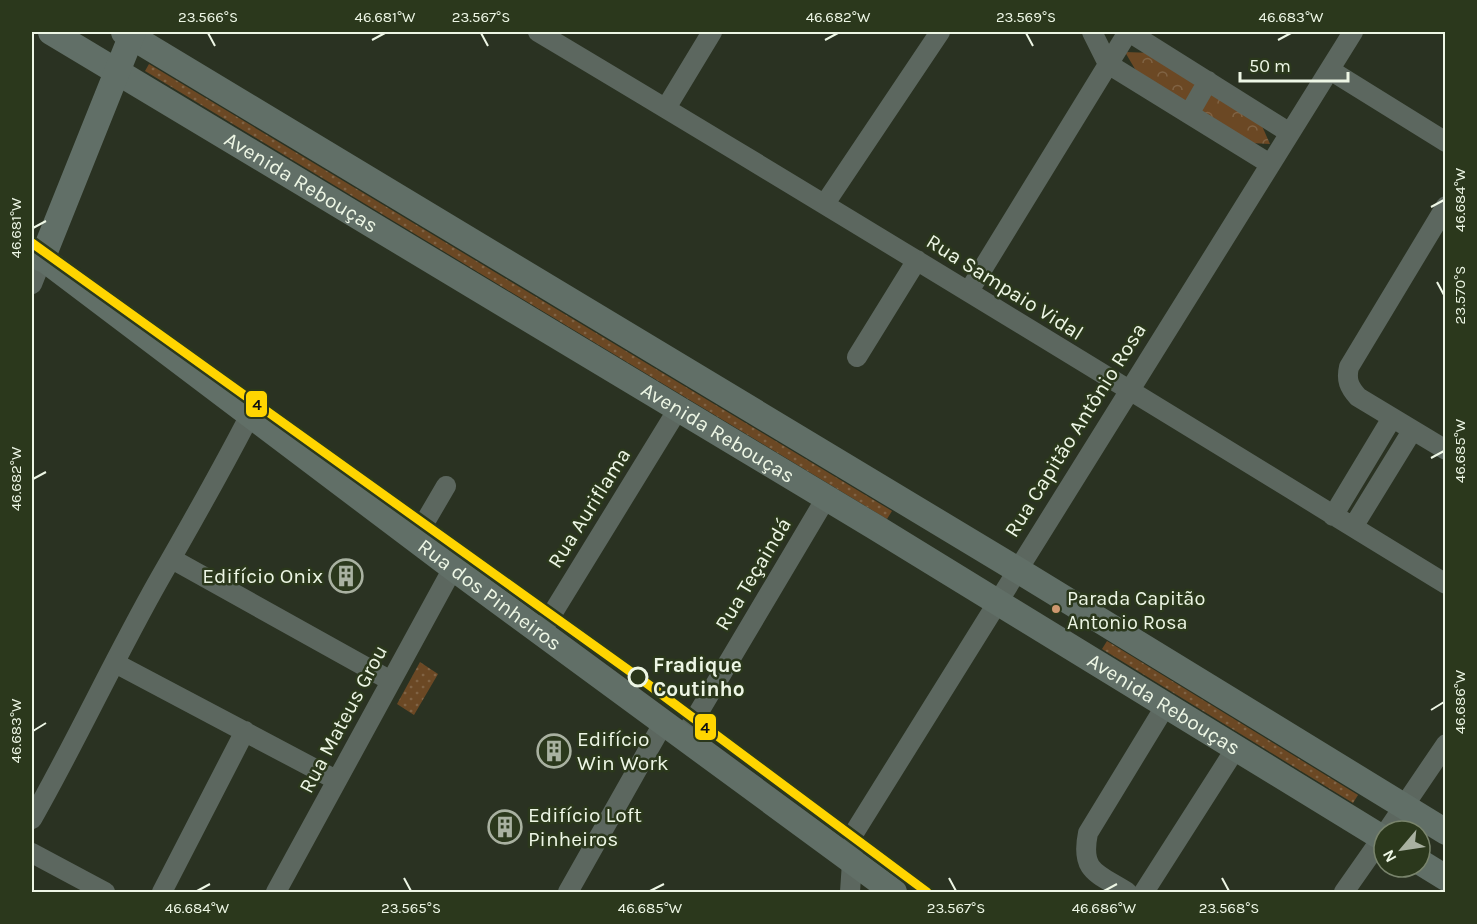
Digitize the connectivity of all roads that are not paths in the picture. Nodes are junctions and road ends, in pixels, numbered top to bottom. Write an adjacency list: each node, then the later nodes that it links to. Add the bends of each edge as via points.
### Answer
1 (51, 32): 11 (main road, Avenida Rebouças)
2 (538, 32): 13 (street, Rua Sampaio Vidal)
3 (712, 32): 13 (street)
4 (940, 32): 18 (street)
5 (1092, 32): 9 (street)
6 (1128, 32): 9 (street); 12 (street)
7 (1353, 32): 10 (street, Rua Capitão Antônio Rosa)
8 (129, 33): 11 (main road); 38 (main road, Avenida Rebouças)
9 (1108, 64): 14 (street); 23 (street)
10 (1330, 69): 15 (street, Rua Capitão Antônio Rosa); 16 (street)
11 (117, 71): 20 (main road); 26 (main road, Avenida Rebouças)
12 (1208, 81): 14 (street); 15 (street)
13 (666, 108): 18 (street, Rua Sampaio Vidal)
14 (1189, 114): 17 (street)
15 (1290, 133): 17 (street, Rua Capitão Antônio Rosa)
16 (1446, 142)
17 (1270, 165): 25 (street, Rua Capitão Antônio Rosa)
18 (826, 202): 21 (street, Rua Sampaio Vidal)
19 (1446, 206): 28 (street, via 1349,367 1350,388)
20 (37, 255): 22 (street); 27 (main road, Rua dos Pinheiros)
21 (917, 260): 23 (street, Rua Sampaio Vidal); 24 (street)
22 (32, 284)
23 (969, 291): 25 (street, Rua Sampaio Vidal)
24 (857, 357)
25 (1127, 390): 33 (street, Rua Sampaio Vidal); 38 (street, Rua Capitão Antônio Rosa)
26 (678, 409): 32 (main road, Avenida Rebouças); 41 (street, Rua Auriflama)
27 (250, 415): 35 (main road, Rua dos Pinheiros); 36 (street)
28 (1392, 418): 29 (street); 33 (street)
29 (1412, 431): 30 (street); 34 (street)
30 (1446, 450)
31 (446, 486): 35 (street)
32 (826, 498): 40 (main road, Avenida Rebouças); 45 (street, Rua Teçaindá)
33 (1334, 516): 34 (street, Rua Sampaio Vidal)
34 (1353, 527): 39 (street, Rua Sampaio Vidal)
35 (415, 539): 37 (main road, Rua dos Pinheiros)
36 (172, 559): 42 (street); 43 (street)
37 (453, 568): 41 (main road, Rua dos Pinheiros); 43 (street, Rua Mateus Grou)
38 (1016, 569): 40 (street, Rua Capitão Antônio Rosa); 50 (main road, Avenida Rebouças)
39 (1446, 584)
40 (997, 601): 44 (main road, Avenida Rebouças); 57 (street, Rua Capitão Antônio Rosa, via 854,832)
41 (541, 632): 45 (main road, Rua dos Pinheiros)
42 (115, 663): 46 (street); 51 (street)
43 (391, 681): 49 (street, Rua Mateus Grou)
44 (1166, 705): 48 (main road, Avenida Rebouças); 66 (street, via 1088,833 1086,861)
45 (674, 729): 57 (main road, Rua dos Pinheiros); 63 (street, Rua Teçaindá)
46 (245, 731): 49 (street); 61 (street)
47 (1446, 744): 50 (street)
48 (1236, 748): 53 (main road, Avenida Rebouças); 67 (street)
49 (336, 780): 62 (street, Rua Mateus Grou)
50 (1403, 806): 52 (street); 54 (main road, Avenida Rebouças)
51 (32, 819)
52 (1395, 819)
53 (1372, 829)
54 (1446, 832)
55 (32, 853): 60 (street)
56 (1372, 853): 68 (street)
57 (852, 860): 64 (street, Rua Capitão Antônio Rosa); 65 (main road, Rua dos Pinheiros)
58 (1432, 869): 59 (main road)
59 (1446, 878)
60 (105, 892)
61 (162, 892)
62 (276, 892)
63 (568, 892)
64 (850, 892)
65 (894, 892)
66 (1126, 892)
67 (1144, 892)
68 (1344, 892)

